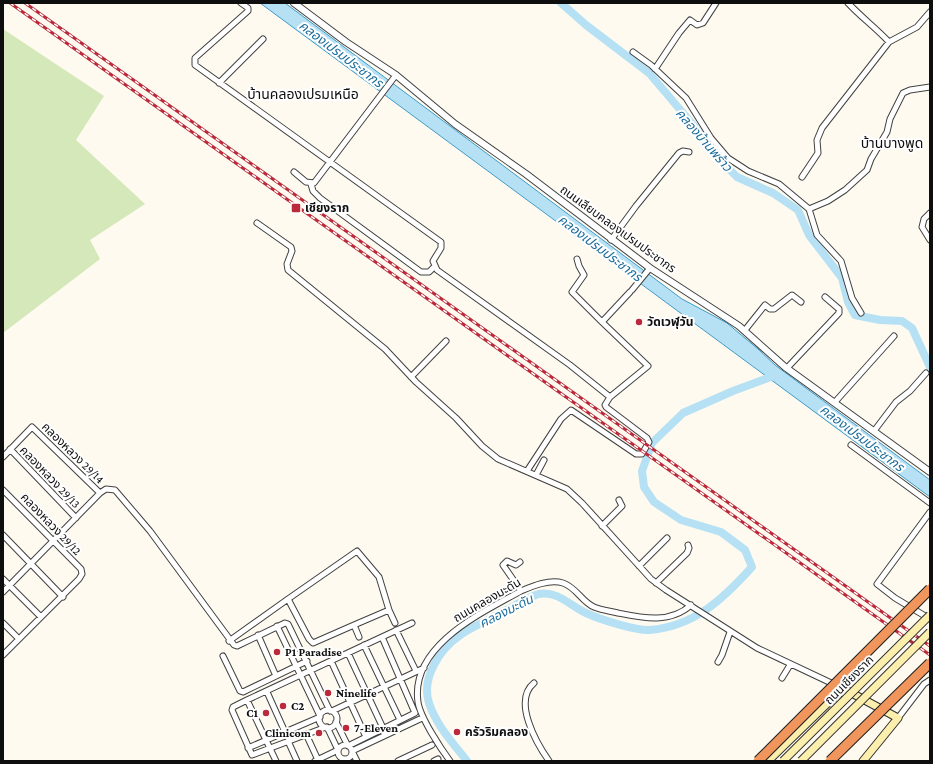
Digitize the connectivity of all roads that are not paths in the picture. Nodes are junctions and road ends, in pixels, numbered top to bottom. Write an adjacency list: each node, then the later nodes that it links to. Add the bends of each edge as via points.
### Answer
1 (241, 3): 11 (street, via 248,11 194,61)
2 (294, 3): 10 (street, ถนนเลียบคลองเปรมประชากร)
3 (716, 3): 9 (street, via 703,23 697,25 690,20 683,27)
4 (848, 3): 7 (street)
5 (930, 12): 7 (street, via 917,27)
6 (263, 39): 11 (street)
7 (889, 42): 16 (street, via 822,128 817,140 818,153)
8 (633, 52): 9 (street)
9 (655, 69): 18 (street, via 686,98 711,138 728,158 748,171 779,184)
10 (394, 77): 14 (street); 21 (street, ถนนเลียบคลองเปรมประชากร)
11 (219, 83): 14 (street)
12 (930, 87): 18 (street, via 904,93 867,170 845,190)
13 (689, 152): 21 (street, via 678,153)
14 (329, 162): 17 (street, via 317,180); 24 (street, via 440,242 441,248 433,261)
15 (294, 172): 17 (street)
16 (802, 177)
17 (311, 184): 24 (street, via 320,198 421,272 429,272)
18 (809, 209): 28 (street, via 817,235 841,262 852,298)
19 (930, 212): 22 (street, via 922,227)
20 (257, 223): 35 (street, via 291,246 292,251 286,264 288,270 385,349)
21 (611, 240): 25 (street, ถนนเลียบคลองเปรมประชากร)
22 (930, 240)
23 (577, 259): 29 (street, via 584,275 572,292)
24 (434, 267): 36 (street)
25 (648, 270): 29 (street); 30 (street, ถนนเลียบคลองเปรมประชากร)
26 (825, 297): 33 (street, via 839,309 839,313)
27 (801, 302): 30 (street, via 790,295 774,309 765,305)
28 (861, 313)
29 (602, 322): 36 (street, via 648,366)
30 (745, 330): 33 (street, ถนนเลียบคลองเปรมประชากร)
31 (894, 336): 37 (street)
32 (446, 341): 35 (street)
33 (787, 368): 37 (street, ถนนเลียบคลองเปรมประชากร)
34 (926, 373): 38 (street, via 896,402)
35 (411, 377): 43 (street, via 491,454)
36 (610, 397): 43 (street, via 606,407 649,440 642,454 636,454 571,410 561,419)
37 (835, 402): 38 (street, ถนนเลียบคลองเปรมประชากร)
38 (874, 431): 44 (street, ถนนเลียบคลองเปรมประชากร)
39 (851, 445): 49 (street)
40 (10, 449): 41 (street); 47 (street, คลองหลวง 29/14, via 32,427); 51 (street, คลองหลวง 29/13)
41 (3, 457)
42 (544, 460): 45 (street)
43 (527, 471): 45 (street)
44 (930, 472)
45 (536, 475): 52 (street, via 567,489)
46 (3, 490): 55 (street, คลองหลวง 29/12)
47 (100, 493): 51 (street); 85 (street, via 110,488 122,496 159,542)
48 (619, 500): 52 (street, via 622,506)
49 (930, 502)
50 (930, 512): 72 (street, via 877,584)
51 (76, 518): 55 (street)
52 (602, 526): 59 (street)
53 (3, 535): 58 (street)
54 (666, 538): 59 (street)
55 (53, 540): 58 (street); 66 (street, คลองหลวง 29/12, via 81,569 82,574)
56 (688, 545): 61 (street, via 687,553)
57 (520, 562): 64 (street, via 516,565 507,561 503,565)
58 (32, 564): 62 (street); 66 (street)
59 (640, 566): 61 (street)
60 (3, 579): 62 (street)
61 (656, 583): 68 (street)
62 (9, 586): 65 (street); 71 (street)
63 (930, 590): 138 (highway, bridge)
64 (521, 591): 68 (street, ถนนคลองมะดัน, via 533,586 564,583 595,607 655,618 678,615); 96 (street, ถนนคลองมะดัน, via 456,630 438,646)
65 (3, 592)
66 (63, 597): 71 (street)
67 (288, 599): 69 (street, via 357,551 379,577); 76 (street, via 313,643); 85 (street)
68 (692, 606): 79 (street)
69 (389, 610): 73 (street); 76 (street)
70 (930, 616): 140 (main road, ถนนเชียงราก, bridge)
71 (41, 617): 84 (street)
72 (930, 619)
73 (395, 622)
74 (3, 623): 84 (street)
75 (412, 623): 78 (street)
76 (354, 625): 82 (street)
77 (277, 626): 81 (street); 90 (street, via 288,624); 95 (street)
78 (396, 630): 83 (street); 98 (street)
79 (730, 632): 92 (street); 94 (street)
80 (930, 632): 141 (main road, ถนนเชียงราก, bridge)
81 (258, 635): 85 (street, via 237,646); 99 (street)
82 (359, 636)
83 (382, 637): 86 (street); 101 (street)
84 (19, 639): 88 (street)
85 (230, 641)
86 (364, 645): 87 (street); 105 (street)
87 (348, 653): 91 (street); 108 (street)
88 (3, 655)
89 (223, 656): 99 (street, via 240,691 243,692)
90 (307, 661): 95 (street); 97 (street)
91 (331, 661): 97 (street); 110 (street)
92 (718, 662)
93 (930, 663): 142 (highway, bridge)
94 (790, 665): 102 (street); 106 (street)
95 (297, 667): 99 (street); 100 (street)
96 (424, 668): 98 (street); 136 (street, ถนนคลองมะดัน, via 418,686 418,704)
97 (312, 671): 100 (street); 111 (street)
98 (416, 671): 101 (street)
99 (276, 676)
100 (301, 676): 107 (street); 112 (street)
101 (401, 678): 105 (street); 115 (street, via 415,713)
102 (782, 678)
103 (930, 680): 113 (street, via 924,684)
104 (534, 684): 137 (street, via 530,686 525,699 525,712)
105 (384, 686): 108 (street); 115 (street)
106 (846, 690): 113 (main road); 139 (main road, via 836,696)
107 (267, 692): 109 (street); 119 (street)
108 (368, 694): 110 (street); 118 (street)
109 (247, 700): 122 (street); 126 (street, via 232,710)
110 (350, 702): 111 (street); 121 (street)
111 (331, 711): 112 (street, via 324,712); 116 (street, via 336,716)
112 (320, 717): 117 (street, via 320,722); 119 (street)
113 (898, 718): 143 (main road)
114 (420, 719): 129 (street)
115 (400, 720): 118 (street)
116 (336, 722): 117 (street, via 333,726); 125 (street)
117 (326, 727): 120 (street); 128 (street)
118 (384, 728): 121 (street)
119 (285, 732): 122 (street)
120 (306, 734): 123 (street); 130 (street)
121 (366, 737): 125 (street)
122 (266, 740): 126 (street); 127 (street)
123 (288, 741): 127 (street); 133 (street)
124 (432, 745): 135 (street)
125 (348, 746): 128 (street); 129 (street)
126 (248, 748): 127 (street, via 255,756)
127 (270, 749): 132 (street)
128 (338, 750): 130 (street); 131 (street)
129 (352, 751): 131 (street, via 350,756); 134 (street)
130 (316, 760)
131 (339, 760)
132 (276, 761)
133 (297, 761)
134 (357, 761)
135 (398, 761)
136 (450, 761)
137 (549, 761)
138 (758, 761)
139 (768, 761)
140 (783, 761)
141 (801, 761)
142 (830, 761)
143 (863, 761)

